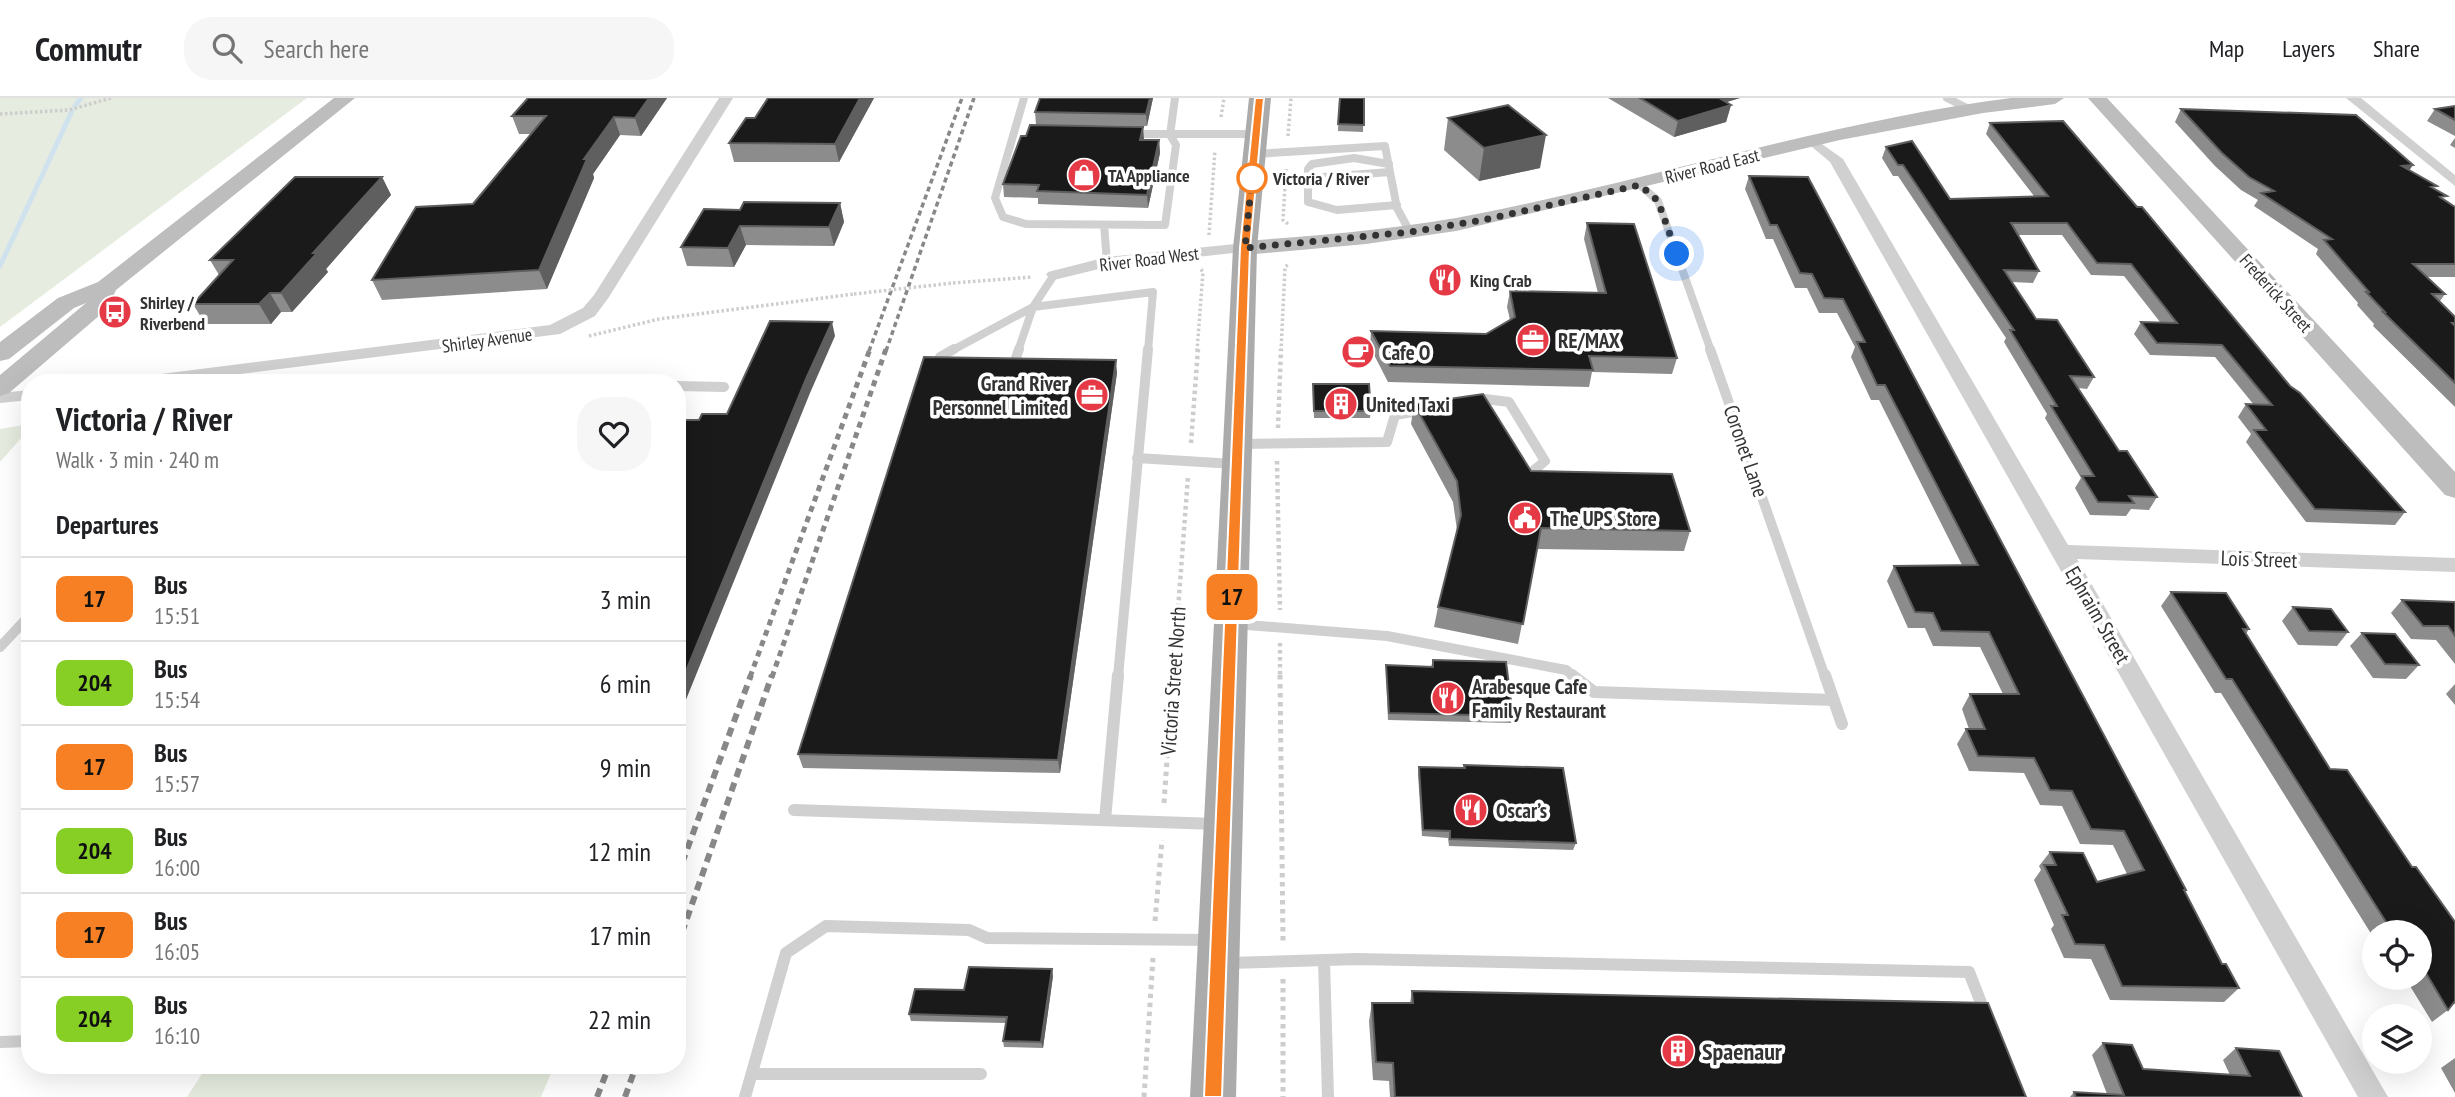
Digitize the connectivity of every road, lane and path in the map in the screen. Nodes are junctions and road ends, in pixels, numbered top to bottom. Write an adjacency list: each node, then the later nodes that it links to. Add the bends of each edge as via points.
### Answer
1 (111, 98): 13 (path, via 69,110)
2 (346, 98): 35 (main road)
3 (726, 98): 37 (street, Shirley Avenue, via 601,297 589,312)
4 (1024, 98): 24 (lane, via 1019,131 995,198 1003,218 1026,224)
5 (1175, 98): 15 (lane)
6 (1224, 98): 16 (path)
7 (1260, 98): 18 (main road)
8 (1947, 98): 12 (lane)
9 (2055, 98): 12 (main road, River Road East)
10 (2097, 98): 54 (main road, Frederick Street)
11 (2353, 98): 21 (street)
12 (1969, 109): 17 (main road, River Road East)
13 (0, 114)
14 (1114, 133): 15 (lane)
15 (1170, 135): 16 (lane); 24 (lane, via 1176,145 1165,225)
16 (1218, 135): 18 (lane); 25 (path)
17 (1812, 141): 22 (main road, River Road East); 55 (street, Ephraim Street, via 1836,159)
18 (1255, 144): 19 (lane, via 1385,146); 27 (main road)
19 (1390, 168): 20 (lane); 23 (lane); 23 (lane, via 1353,158 1311,164 1308,202 1328,210)
20 (1323, 177)
21 (2455, 182)
22 (1640, 185): 26 (main road, River Road East); 61 (lane, Coronet Lane, via 1658,201)
23 (1396, 205): 26 (lane)
24 (1104, 225): 28 (lane)
25 (1209, 230)
26 (1410, 232): 27 (main road, River Road East)
27 (1245, 248): 28 (street, River Road West); 50 (main road)
28 (1107, 262): 32 (street, River Road West)
29 (1199, 266): 52 (path, Victoria Street North, via 1203,272)
30 (1285, 267): 31 (path)
31 (1278, 269)
32 (1054, 275): 36 (lane)
33 (1284, 276): 49 (path)
34 (1017, 278): 37 (path, bridge, via 659,319 582,337)
35 (106, 288): 38 (main road, via 66,303); 44 (main road, via 99,304)
36 (1033, 307): 39 (lane); 40 (lane); 51 (lane, via 1153,292)
37 (554, 330): 41 (street, Shirley Avenue)
38 (0, 354)
39 (940, 357)
40 (1016, 358)
41 (252, 374)
42 (686, 386): 43 (lane)
43 (724, 387)
44 (0, 388)
45 (21, 396): 46 (street)
46 (0, 398)
47 (1460, 404): 53 (lane, via 1485,399 1509,402 1545,461)
48 (1434, 408): 49 (lane, via 1395,415 1387,442)
49 (1277, 443): 50 (lane); 59 (path)
50 (1237, 454): 52 (lane); 57 (main road)
51 (1137, 458): 52 (lane); 64 (lane)
52 (1189, 461): 65 (path, Victoria Street North)
53 (1526, 477)
54 (2455, 489)
55 (2063, 552): 56 (street, Lois Street); 81 (street, Ephraim Street)
56 (2455, 565)
57 (1231, 623): 59 (lane); 66 (main road)
58 (21, 625): 60 (lane)
59 (1280, 627): 61 (lane, via 1387,636 1566,670 1594,692); 70 (path)
60 (0, 647)
61 (1834, 701): 62 (lane, Coronet Lane)
62 (1842, 724)
63 (794, 810): 64 (lane)
64 (1105, 820): 65 (lane)
65 (1163, 822): 66 (lane); 67 (path, Victoria Street North)
66 (1223, 824): 68 (main road)
67 (1154, 939): 68 (lane); 74 (lane, via 987,938 969,930 826,926 786,953); 77 (path, Victoria Street North)
68 (1218, 951): 70 (lane); 78 (main road)
69 (1324, 960): 70 (lane); 71 (lane, via 1969,972); 80 (lane)
70 (1283, 961): 79 (path)
71 (1989, 1022)
72 (21, 1041): 73 (lane)
73 (0, 1042)
74 (752, 1074): 75 (lane); 76 (lane)
75 (981, 1074)
76 (745, 1097)
77 (1144, 1097)
78 (1213, 1097)
79 (1283, 1097)
80 (1328, 1097)
81 (2374, 1097)

